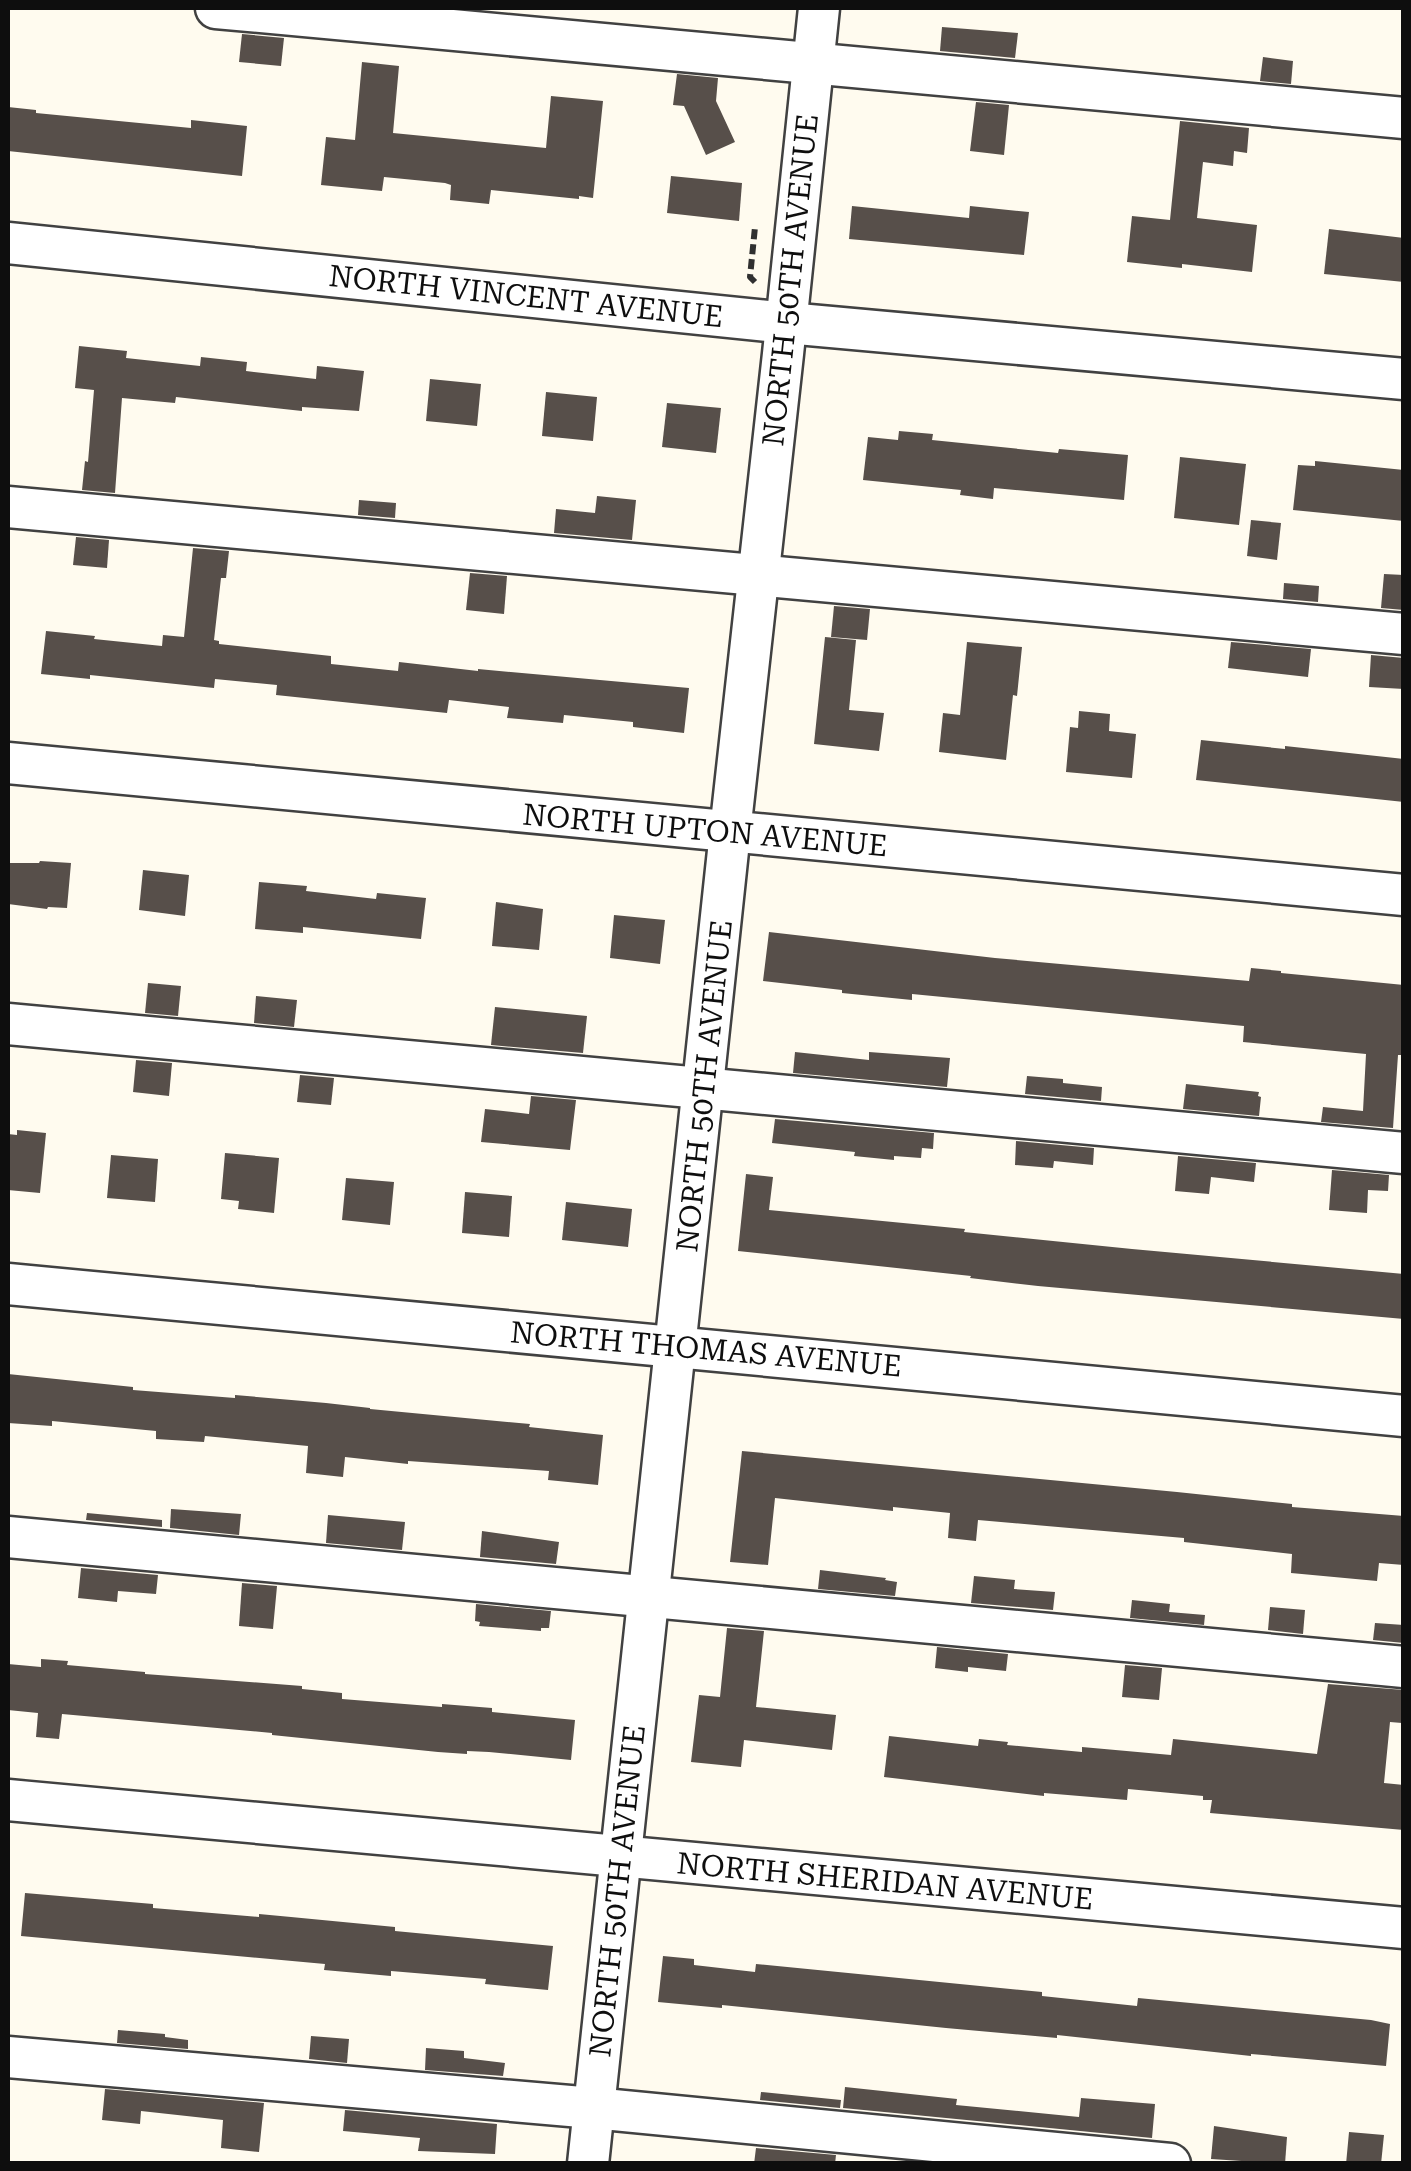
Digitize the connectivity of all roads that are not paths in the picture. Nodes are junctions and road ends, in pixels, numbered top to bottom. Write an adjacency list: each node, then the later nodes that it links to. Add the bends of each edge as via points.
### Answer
1 (216, 8): 3 (street)
2 (818, 8): 3 (street, NORTH 50TH AVENUE)
3 (813, 62): 4 (street); 6 (street, NORTH 50TH AVENUE)
4 (1404, 118)
5 (8, 243): 6 (street, NORTH VINCENT AVENUE)
6 (787, 323): 7 (street, NORTH VINCENT AVENUE); 9 (street, NORTH 50TH AVENUE)
7 (1404, 380)
8 (8, 507): 9 (street)
9 (759, 575): 10 (street); 12 (street, NORTH 50TH AVENUE)
10 (1404, 634)
11 (8, 763): 12 (street, NORTH UPTON AVENUE)
12 (730, 832): 13 (street, NORTH UPTON AVENUE); 15 (street, NORTH 50TH AVENUE)
13 (1404, 895)
14 (8, 1024): 15 (street)
15 (704, 1090): 16 (street); 18 (street, NORTH 50TH AVENUE)
16 (1404, 1153)
17 (8, 1284): 18 (street, NORTH THOMAS AVENUE)
18 (676, 1346): 19 (street, NORTH THOMAS AVENUE); 21 (street, NORTH 50TH AVENUE)
19 (1404, 1416)
20 (8, 1537): 21 (street)
21 (650, 1596): 22 (street); 24 (street, NORTH 50TH AVENUE)
22 (1404, 1667)
23 (8, 1800): 24 (street, NORTH SHERIDAN AVENUE)
24 (620, 1857): 25 (street, NORTH SHERIDAN AVENUE); 27 (street, NORTH 50TH AVENUE)
25 (1404, 1928)
26 (8, 2057): 27 (street)
27 (593, 2108): 28 (street, NORTH 50TH AVENUE); 29 (street)
28 (588, 2164)
29 (1170, 2164)

